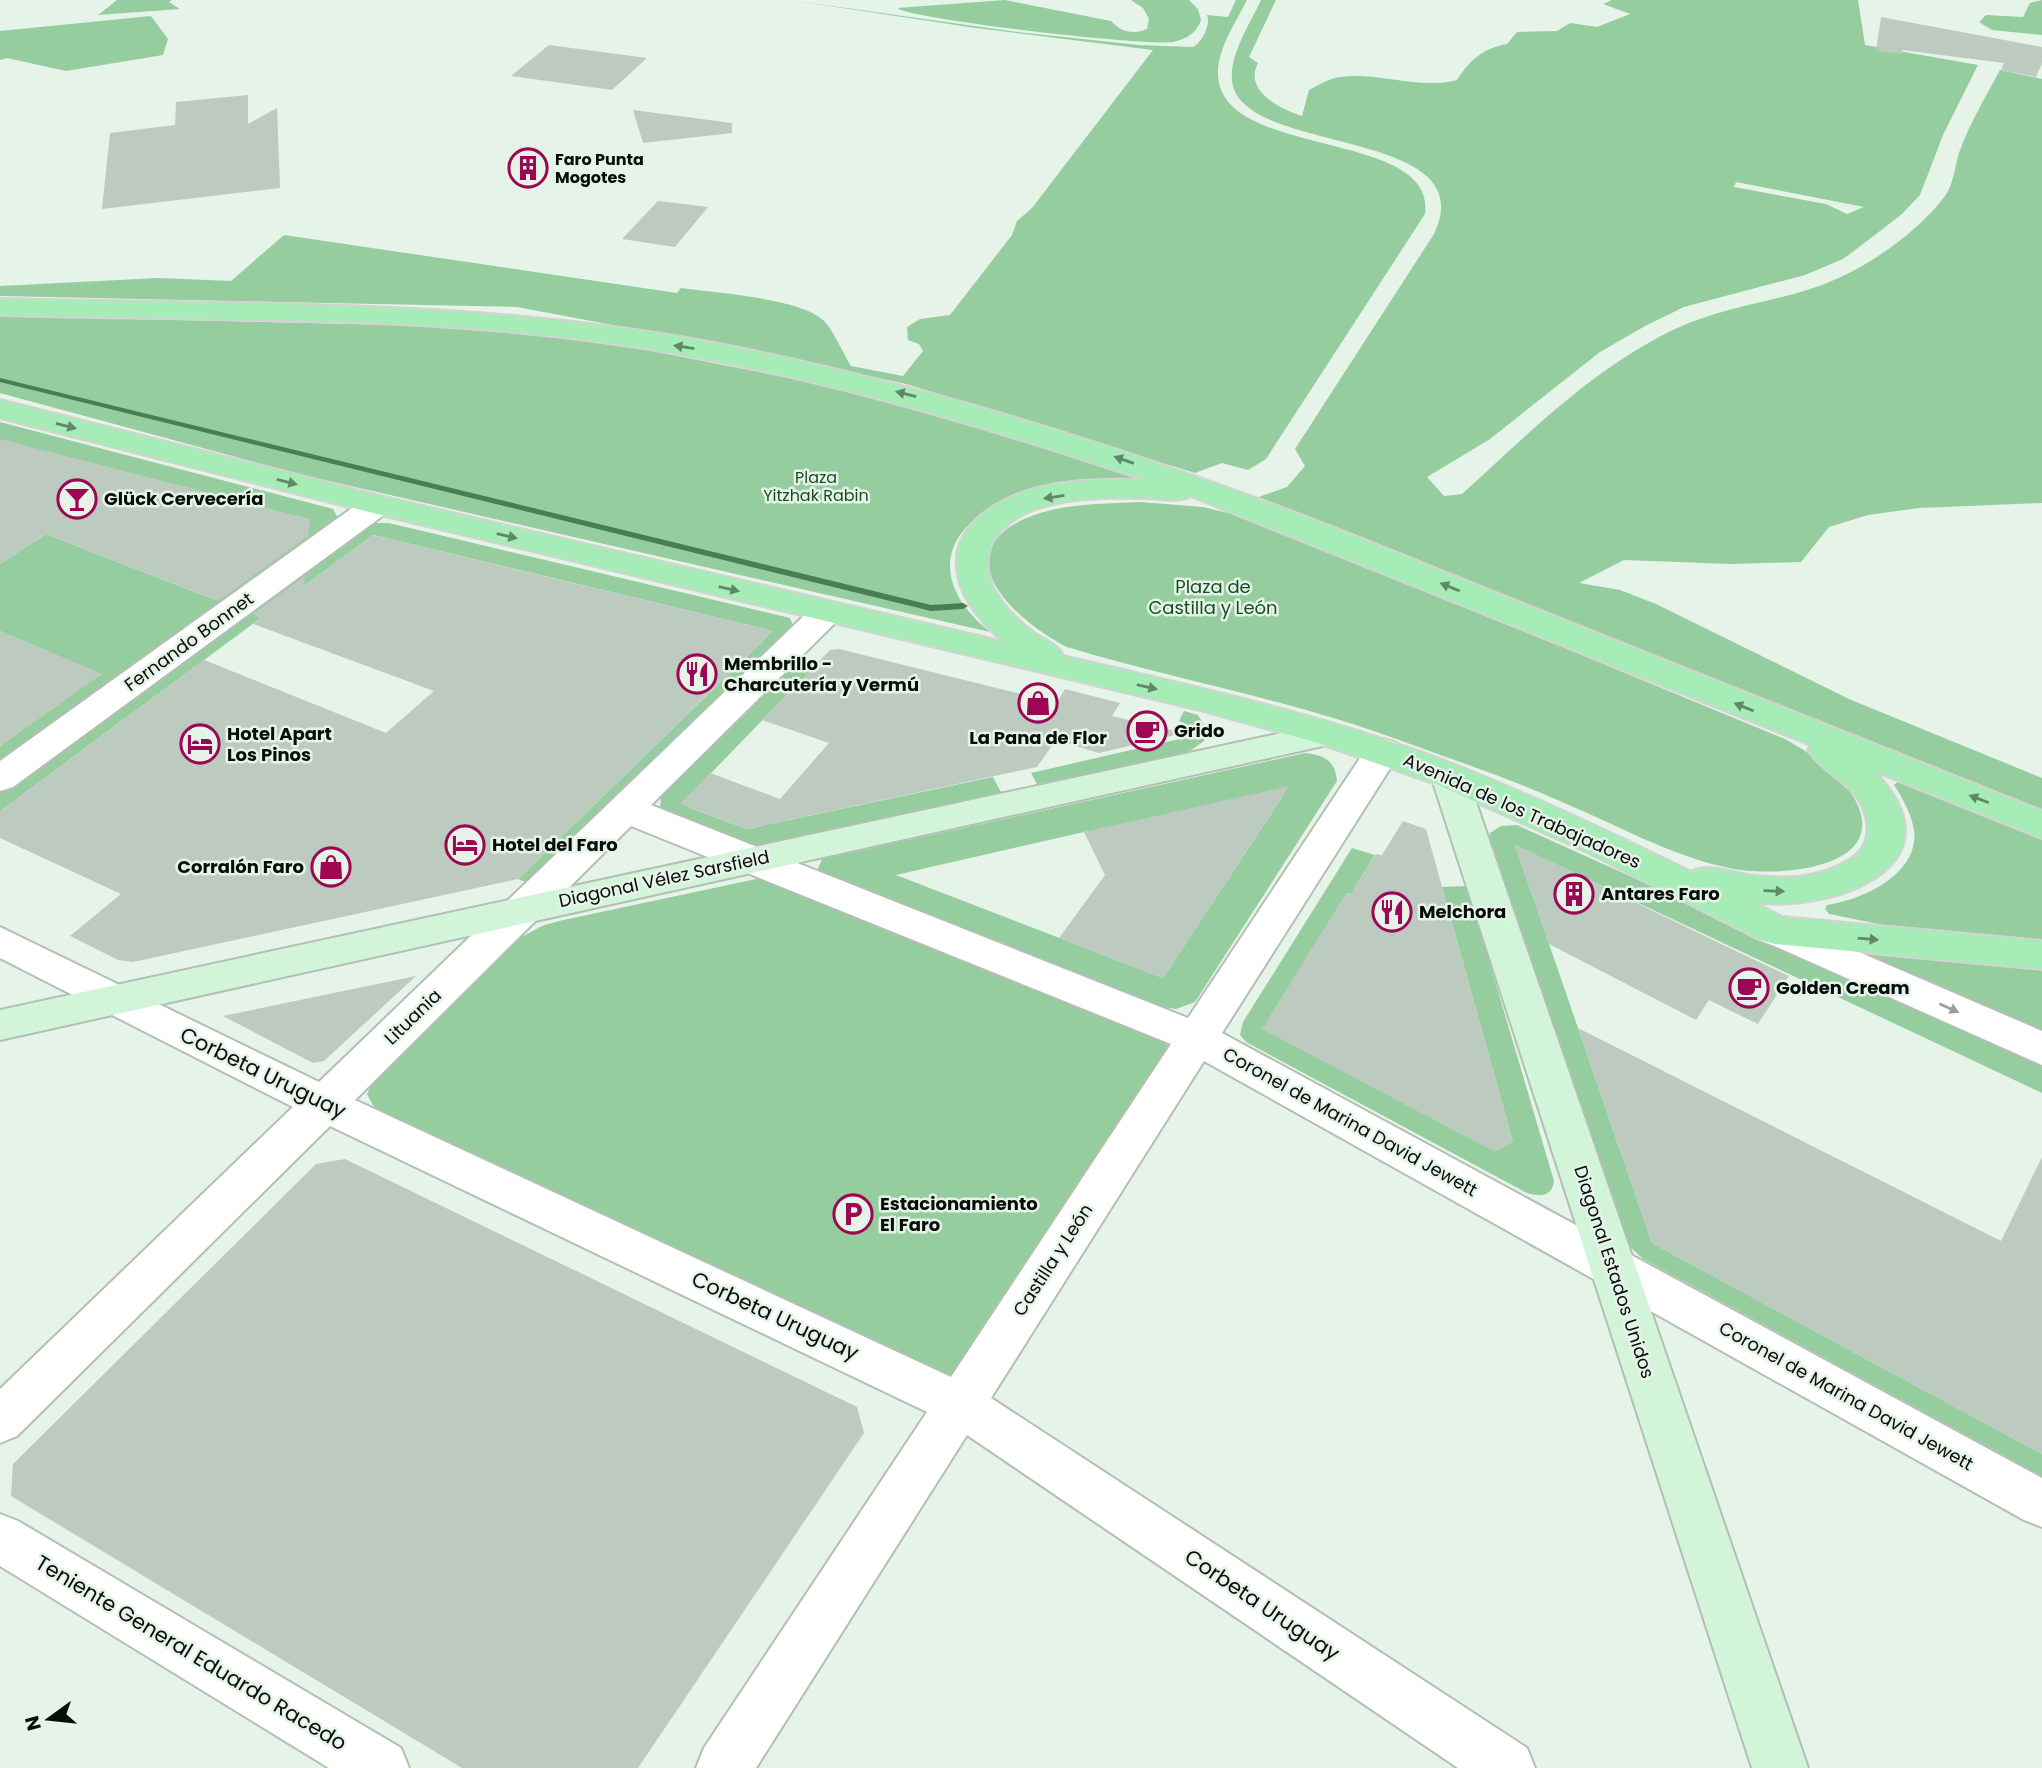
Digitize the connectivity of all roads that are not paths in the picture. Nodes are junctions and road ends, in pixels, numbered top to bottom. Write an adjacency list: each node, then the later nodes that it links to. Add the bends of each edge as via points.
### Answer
1 (0, 307): 3 (main road, one-way to 1, via 1127,461 920,397 817,372 604,335 409,317)
2 (0, 409): 4 (main road, one-way to 4)
3 (1220, 496): 6 (main road, one-way to 6, via 1134,489 1047,498 1021,504 986,527 971,554 970,570 982,603 1029,646); 7 (main road, one-way to 3)
4 (377, 505): 5 (main road, one-way to 5); 11 (street, Fernando Bonnet)
5 (826, 613): 6 (main road); 12 (street, Lituania)
6 (1080, 671): 8 (main road, Avenida de los Trabajadores, one-way to 8)
7 (1787, 725): 13 (main road, one-way to 7); 15 (main road, one-way to 7, via 1752,890 1784,891 1845,879 1867,869 1882,853 1889,835 1873,792 1835,756)
8 (1328, 734): 9 (main road, Avenida de los Trabajadores); 14 (main road, Diagonal Vélez Sarsfield)
9 (1382, 751): 10 (main road, Avenida de los Trabajadores); 22 (street, Castilla y León)
10 (1449, 776): 15 (main road, Avenida de los Trabajadores); 25 (main road, Diagonal Estados Unidos)
11 (0, 779)
12 (625, 809): 14 (street, Coronel de Marina David Jewett); 16 (street, Lituania)
13 (2042, 825)
14 (751, 860): 16 (main road, Diagonal Vélez Sarsfield); 22 (street, Coronel de Marina David Jewett)
15 (1658, 871): 17 (main road, Avenida de los Trabajadores)
16 (524, 910): 20 (main road, Diagonal Vélez Sarsfield); 24 (street, Lituania)
17 (1775, 930): 19 (main road, Avenida de los Trabajadores, one-way to 19); 23 (street, one-way to 23)
18 (0, 941): 20 (street, Corbeta Uruguay)
19 (2042, 956)
20 (116, 999): 21 (main road, Diagonal Vélez Sarsfield); 24 (street, Corbeta Uruguay)
21 (0, 1025)
22 (1197, 1038): 25 (street, Coronel de Marina David Jewett); 26 (street, Castilla y León)
23 (2042, 1049)
24 (324, 1104): 26 (street, Corbeta Uruguay); 27 (street, Lituania)
25 (1613, 1268): 28 (street, Coronel de Marina David Jewett); 33 (main road, Diagonal Estados Unidos)
26 (960, 1404): 31 (street, Castilla y León); 32 (street, Corbeta Uruguay)
27 (0, 1421)
28 (2042, 1504)
29 (0, 1538): 30 (street, Teniente General Eduardo Racedo)
30 (382, 1768)
31 (724, 1768)
32 (1507, 1768)
33 (1780, 1768)

